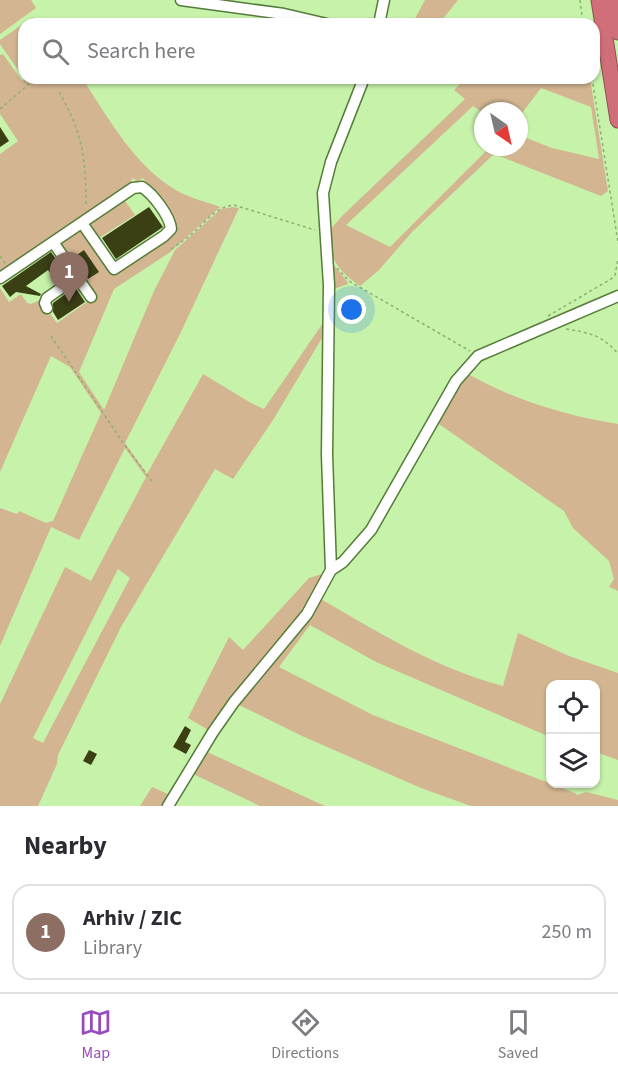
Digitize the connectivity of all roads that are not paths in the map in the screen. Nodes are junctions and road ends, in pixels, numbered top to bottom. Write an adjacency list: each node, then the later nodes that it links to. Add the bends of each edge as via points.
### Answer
1 (181, 0): 5 (street)
2 (384, 0): 6 (street)
3 (599, 0): 9 (highway)
4 (613, 0): 7 (highway)
5 (301, 18)
6 (380, 18)
7 (618, 32)
8 (362, 84): 17 (street, via 323,193 329,296 327,455)
9 (618, 120)
10 (84, 222): 10 (street, via 114,269 171,229 150,193 142,188 133,188); 11 (street)
11 (53, 242): 12 (street); 13 (street)
12 (77, 277): 15 (street); 16 (street, via 47,298)
13 (0, 279)
14 (618, 296): 17 (street, via 478,356 456,381 372,530)
15 (91, 297)
16 (47, 308)
17 (331, 570): 18 (street, via 307,614 234,702)
18 (168, 806)

